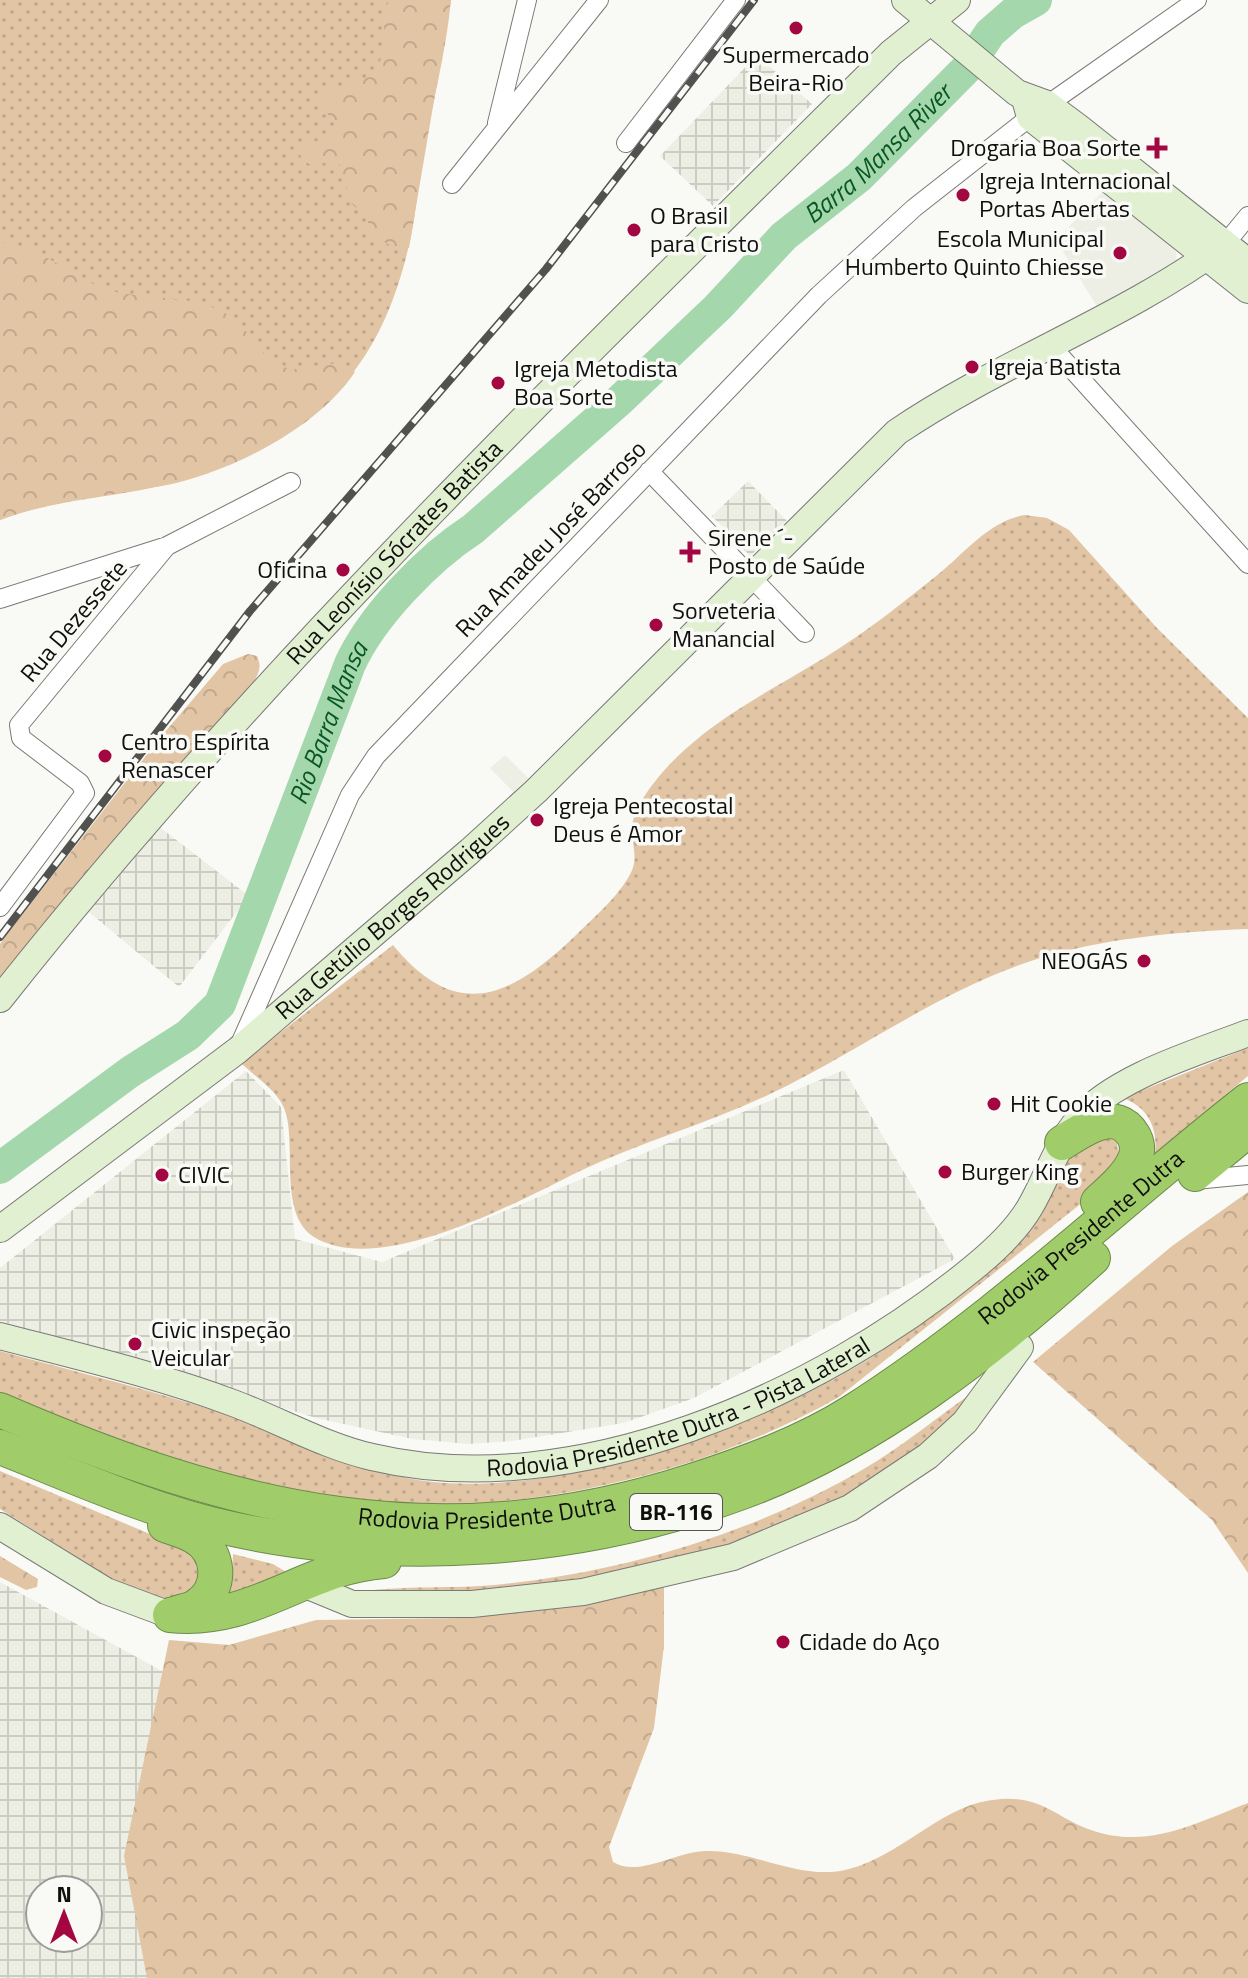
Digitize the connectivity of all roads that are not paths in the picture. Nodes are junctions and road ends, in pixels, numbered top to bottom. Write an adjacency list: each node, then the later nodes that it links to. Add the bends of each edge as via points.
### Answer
1 (527, 0): 9 (street)
2 (599, 0): 9 (street)
3 (736, 0): 10 (street)
4 (905, 0): 7 (street)
5 (957, 0): 7 (street, Rua Leonísio Sócrates Batista)
6 (1197, 0): 8 (street, Rua Amadeu José Barroso)
7 (938, 28): 8 (street); 27 (street, Rua Leonísio Sócrates Batista, via 512,430 227,729)
8 (1030, 103): 13 (street); 17 (street, Rua Amadeu José Barroso, via 819,295)
9 (497, 126): 11 (street)
10 (626, 143)
11 (452, 184)
12 (1248, 216): 13 (street)
13 (1215, 251): 14 (street); 15 (street); 16 (street, Rua Getúlio Borges Rodrigues)
14 (1248, 262)
15 (1248, 290)
16 (1052, 347): 21 (street); 22 (street, Rua Getúlio Borges Rodrigues, via 938,404 897,432)
17 (649, 471): 22 (street); 29 (street, Rua Amadeu José Barroso, via 376,756 350,795)
18 (291, 482): 19 (street)
19 (167, 546): 20 (street); 23 (street, Rua Dezessete)
20 (117, 562): 23 (street); 24 (street)
21 (1248, 564)
22 (751, 575): 25 (street); 29 (street, Rua Getúlio Borges Rodrigues, via 536,791)
23 (133, 586): 26 (street, Rua Dezessete, via 19,725 21,738 80,783 85,793)
24 (0, 599)
25 (805, 633)
26 (0, 907)
27 (0, 999)
28 (1248, 1033): 32 (street, Rodovia Presidente Dutra - Pista Lateral, via 1122,1085 1089,1108)
29 (238, 1050): 35 (street, Rua Getúlio Borges Rodrigues)
30 (1248, 1100): 43 (highway, Rodovia Presidente Dutra / BR-116, via 974,1327 851,1413 787,1447 618,1502 551,1515)
31 (1248, 1130): 34 (highway, Rodovia Presidente Dutra / BR-116)
32 (1062, 1143): 37 (street, Rodovia Presidente Dutra - Pista Lateral, via 1031,1205 992,1252 874,1342 795,1385 688,1429 537,1464 446,1469 369,1456 229,1401); 43 (highway, BR-116, via 1094,1125 1116,1122 1129,1129 1137,1154 1101,1200 1021,1269 936,1339 836,1407 764,1442 675,1471 609,1489)
33 (1248, 1175): 34 (street)
34 (1187, 1180): 36 (highway, Rodovia Presidente Dutra / BR-116)
35 (0, 1229)
36 (1098, 1253): 38 (highway, via 1082,1286); 42 (highway, Rodovia Presidente Dutra / BR-116, via 1026,1318 845,1443 743,1492)
37 (0, 1336)
38 (1020, 1347): 45 (street, via 965,1422 928,1456 850,1508 733,1557 583,1592 472,1604 352,1604)
39 (0, 1410): 43 (highway, Rodovia Presidente Dutra / BR-116, via 151,1470 237,1496)
40 (0, 1447): 42 (highway, Rodovia Presidente Dutra / BR-116, via 120,1494 228,1528 377,1549 561,1537)
41 (0, 1461): 46 (highway, via 194,1536 204,1545 213,1557 215,1583 197,1607)
42 (696, 1507): 45 (highway, BR-116, via 610,1541 524,1554 376,1562)
43 (421, 1522)
44 (0, 1526): 46 (street, via 106,1591)
45 (301, 1583): 46 (highway, BR-116, via 237,1612)
46 (170, 1615)

